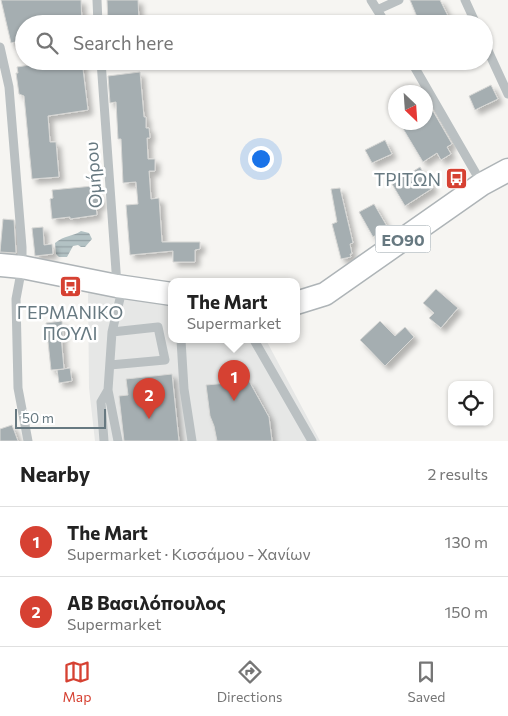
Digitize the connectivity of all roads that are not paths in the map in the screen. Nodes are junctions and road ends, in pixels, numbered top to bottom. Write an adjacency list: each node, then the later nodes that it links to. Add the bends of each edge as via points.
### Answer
1 (97, 0): 6 (street)
2 (371, 0): 5 (street)
3 (399, 0): 5 (street)
4 (465, 0): 8 (street)
5 (377, 10): 7 (street)
6 (98, 15)
7 (380, 15)
8 (472, 15)
9 (0, 47): 17 (street, via 9,87)
10 (493, 62): 13 (street)
11 (102, 70): 18 (street, Ομήρου)
12 (416, 70): 15 (street)
13 (508, 94)
14 (508, 170): 15 (main road, ΕΟ90)
15 (482, 184): 20 (main road, ΕΟ90, via 325,294)
16 (0, 264): 17 (main road)
17 (22, 267): 18 (main road); 26 (street, via 16,299 18,388)
18 (120, 286): 19 (main road); 21 (street, Ομήρου)
19 (168, 293)
20 (300, 302)
21 (112, 332): 24 (street, Ομήρου); 24 (street, via 158,327 165,360)
22 (181, 343): 29 (street)
23 (256, 343): 30 (street)
24 (110, 365): 25 (street, Ομήρου)
25 (108, 390): 27 (street, via 101,402); 28 (street)
26 (28, 441)
27 (104, 441)
28 (118, 441)
29 (192, 441)
30 (312, 441)

